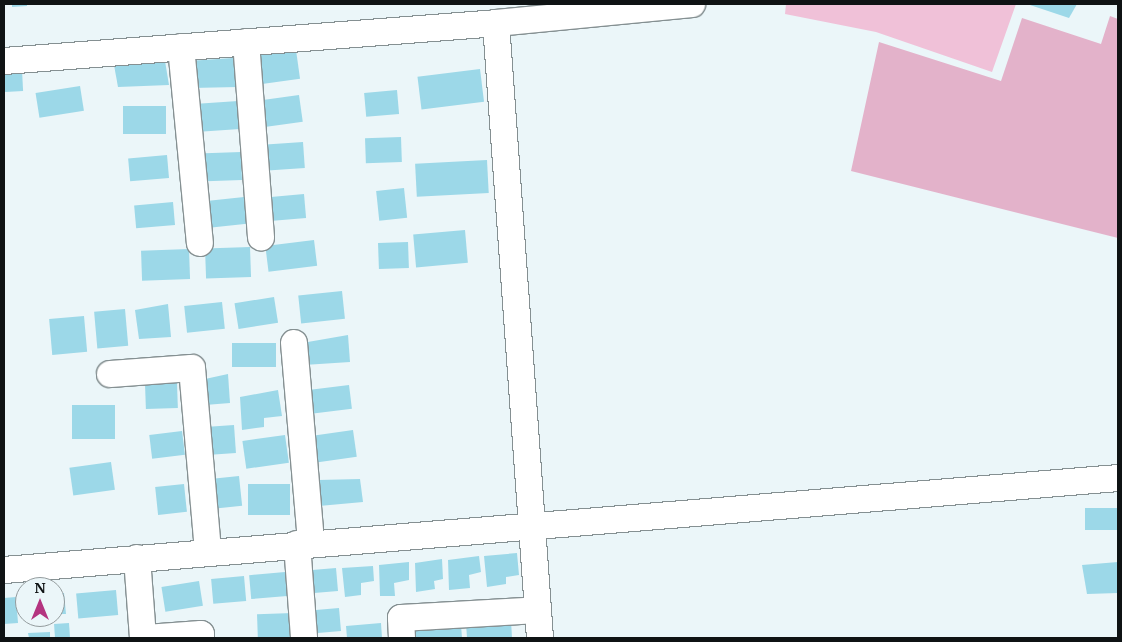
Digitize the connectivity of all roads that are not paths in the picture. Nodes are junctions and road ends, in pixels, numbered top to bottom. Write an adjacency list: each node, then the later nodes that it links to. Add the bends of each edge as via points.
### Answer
1 (692, 4): 2 (street)
2 (496, 23): 3 (street); 11 (street)
3 (246, 42): 4 (street); 6 (street)
4 (181, 47): 5 (street); 7 (street)
5 (4, 60)
6 (261, 237)
7 (200, 243)
8 (294, 342): 12 (street)
9 (110, 374): 13 (street, via 192,368)
10 (1118, 478): 11 (street)
11 (534, 526): 12 (street); 16 (street)
12 (304, 544): 13 (street); 19 (street)
13 (208, 551): 14 (street)
14 (137, 558): 15 (street); 17 (street)
15 (4, 570)
16 (538, 610): 20 (street, via 400,618); 21 (street)
17 (145, 638): 18 (street, via 201,634)
18 (201, 638)
19 (304, 638)
20 (402, 638)
21 (540, 638)

